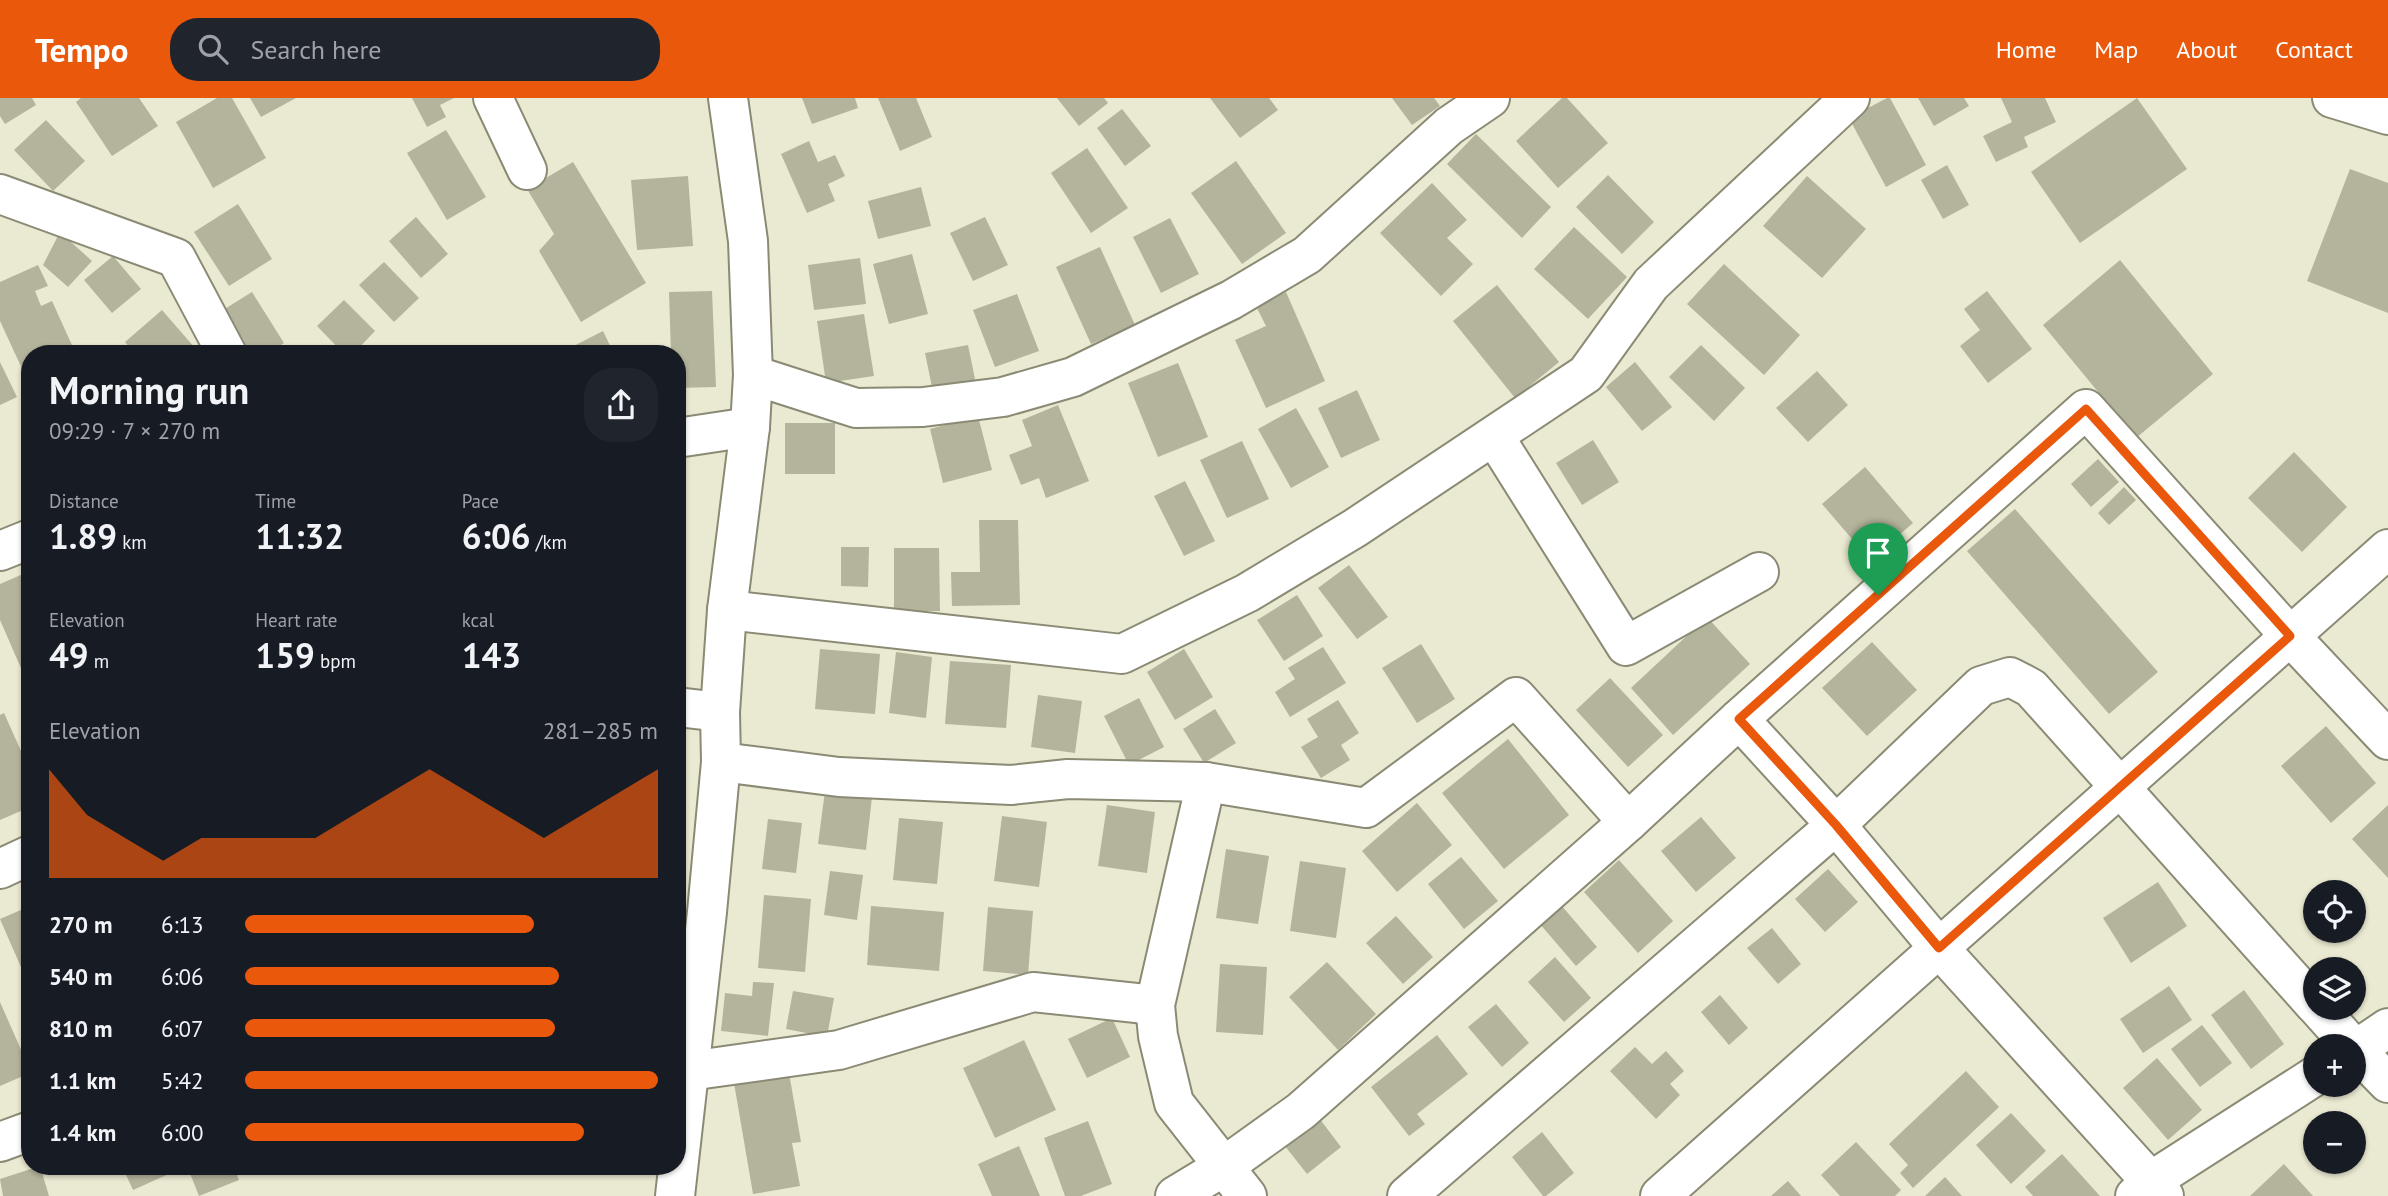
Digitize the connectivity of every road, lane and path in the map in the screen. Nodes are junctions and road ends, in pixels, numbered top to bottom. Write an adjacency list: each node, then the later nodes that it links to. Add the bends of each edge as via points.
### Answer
1 (493, 98): 7 (street)
2 (728, 98): 10 (street, via 748,242)
3 (1490, 98): 10 (street, via 1449,126 1307,255 1231,300 1073,377 1003,397 923,407 856,408)
4 (1850, 98): 12 (street, via 1651,284 1586,374)
5 (2332, 98): 6 (street)
6 (2388, 115)
7 (527, 170)
8 (0, 194): 9 (street, via 176,258)
9 (222, 345)
10 (753, 375): 11 (street)
11 (750, 426): 13 (street); 18 (street)
12 (1494, 436): 17 (street, via 1626,646); 18 (street, via 1247,593 1122,654)
13 (686, 437)
14 (21, 542): 16 (street)
15 (2388, 548): 19 (street)
16 (0, 551)
17 (1759, 572)
18 (727, 610): 21 (street)
19 (2290, 636): 22 (street, via 2086,409); 23 (street); 26 (street)
20 (686, 708): 21 (street)
21 (720, 712): 24 (street)
22 (1739, 719): 27 (street); 28 (street)
23 (2388, 740)
24 (721, 762): 25 (street, via 839,777 1011,785 1068,779); 31 (street)
25 (1206, 782): 27 (street, via 1366,808 1516,697); 34 (street)
26 (2121, 788): 28 (street, via 2031,688 2010,677 1981,686); 32 (street); 33 (street)
27 (1628, 822): 46 (street, via 1301,1111)
28 (1836, 825): 32 (street); 52 (street)
29 (21, 859): 30 (street)
30 (0, 869)
31 (692, 912): 40 (street)
32 (1939, 948): 48 (street); 53 (street)
33 (2303, 992)
34 (1155, 1005): 40 (street, via 1033,992 839,1049); 46 (street, via 1174,1102)
35 (2328, 1020): 37 (street)
36 (2388, 1028): 38 (street)
37 (2340, 1034)
38 (2366, 1042)
39 (2366, 1061): 41 (street)
40 (689, 1071): 43 (street)
41 (2388, 1083)
42 (2303, 1084): 48 (street)
43 (686, 1100)
44 (21, 1134): 45 (street)
45 (0, 1142)
46 (1223, 1167): 50 (street); 51 (street)
47 (678, 1175): 49 (street)
48 (2150, 1191)
49 (676, 1196)
50 (1175, 1196)
51 (1247, 1196)
52 (1408, 1196)
53 (1660, 1196)

